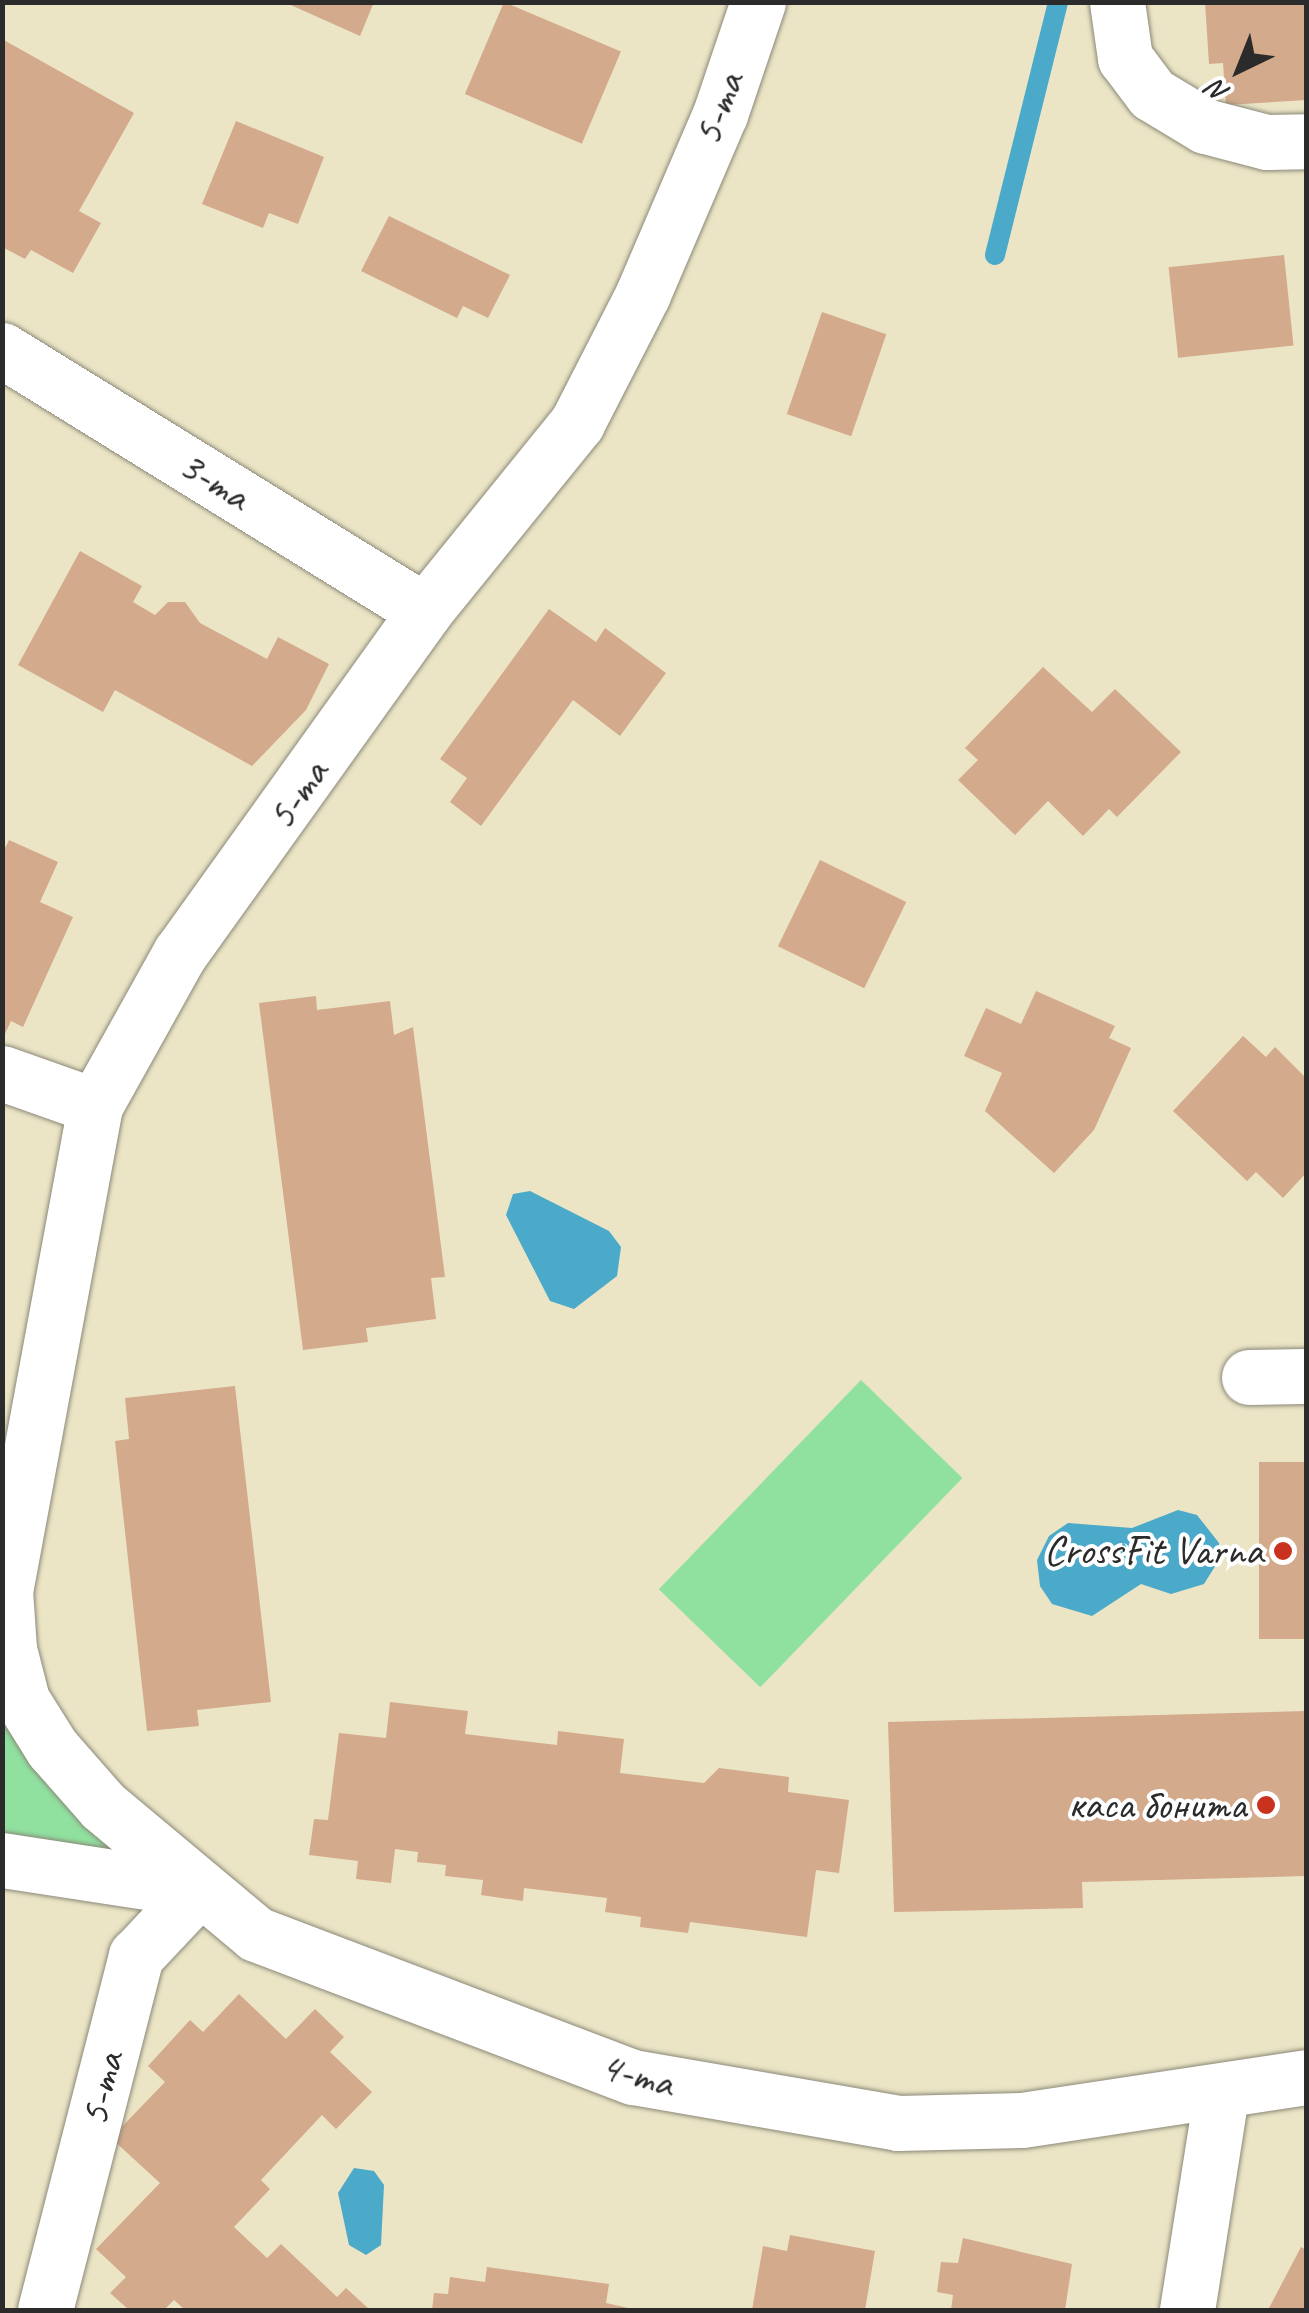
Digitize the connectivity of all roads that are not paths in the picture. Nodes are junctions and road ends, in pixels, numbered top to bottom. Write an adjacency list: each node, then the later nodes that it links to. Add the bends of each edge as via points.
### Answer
1 (758, 2): 5 (street, 5-та, via 666,240 577,423)
2 (1117, 2): 3 (street, via 1125,58 1152,94 1204,126 1267,142)
3 (1306, 141)
4 (2, 350): 5 (street, 3-та)
5 (425, 611): 7 (street, 5-та, via 180,953)
6 (2, 1073): 7 (street)
7 (95, 1106): 11 (street, 5-та, via 5,1590 9,1648 22,1700 52,1748 103,1806)
8 (1249, 1376): 9 (street)
9 (1306, 1376)
10 (2, 1860): 11 (street, 4-та)
11 (198, 1890): 13 (street, 4-та, via 256,1934 459,2016 633,2078 769,2106 898,2123 986,2121); 14 (street, 5-та, via 136,1956)
12 (1306, 2077): 13 (street, 4-та)
13 (1221, 2095): 15 (street)
14 (45, 2310)
15 (1188, 2310)

